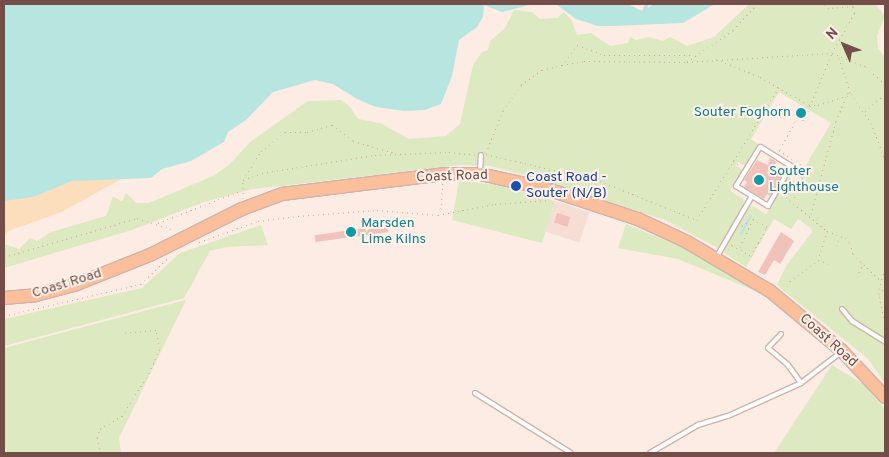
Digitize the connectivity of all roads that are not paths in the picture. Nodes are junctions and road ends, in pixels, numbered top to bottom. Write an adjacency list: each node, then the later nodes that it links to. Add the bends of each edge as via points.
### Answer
1 (481, 155): 2 (lane)
2 (480, 174): 4 (main road, Coast Road, via 557,192 638,219); 5 (main road, Coast Road, via 444,174 282,194 242,209 150,255 77,284 36,295)
3 (752, 196): 3 (lane, via 768,206 791,166 760,147 736,186); 4 (lane)
4 (718, 255): 9 (main road, Coast Road, via 770,291)
5 (4, 298)
6 (842, 310): 8 (lane, via 852,321)
7 (781, 334): 10 (lane, via 768,348 788,365)
8 (885, 342)
9 (842, 351): 10 (lane); 12 (main road, Coast Road)
10 (801, 383): 14 (lane, via 698,426)
11 (475, 393): 13 (lane)
12 (885, 397)
13 (571, 453)
14 (650, 453)

